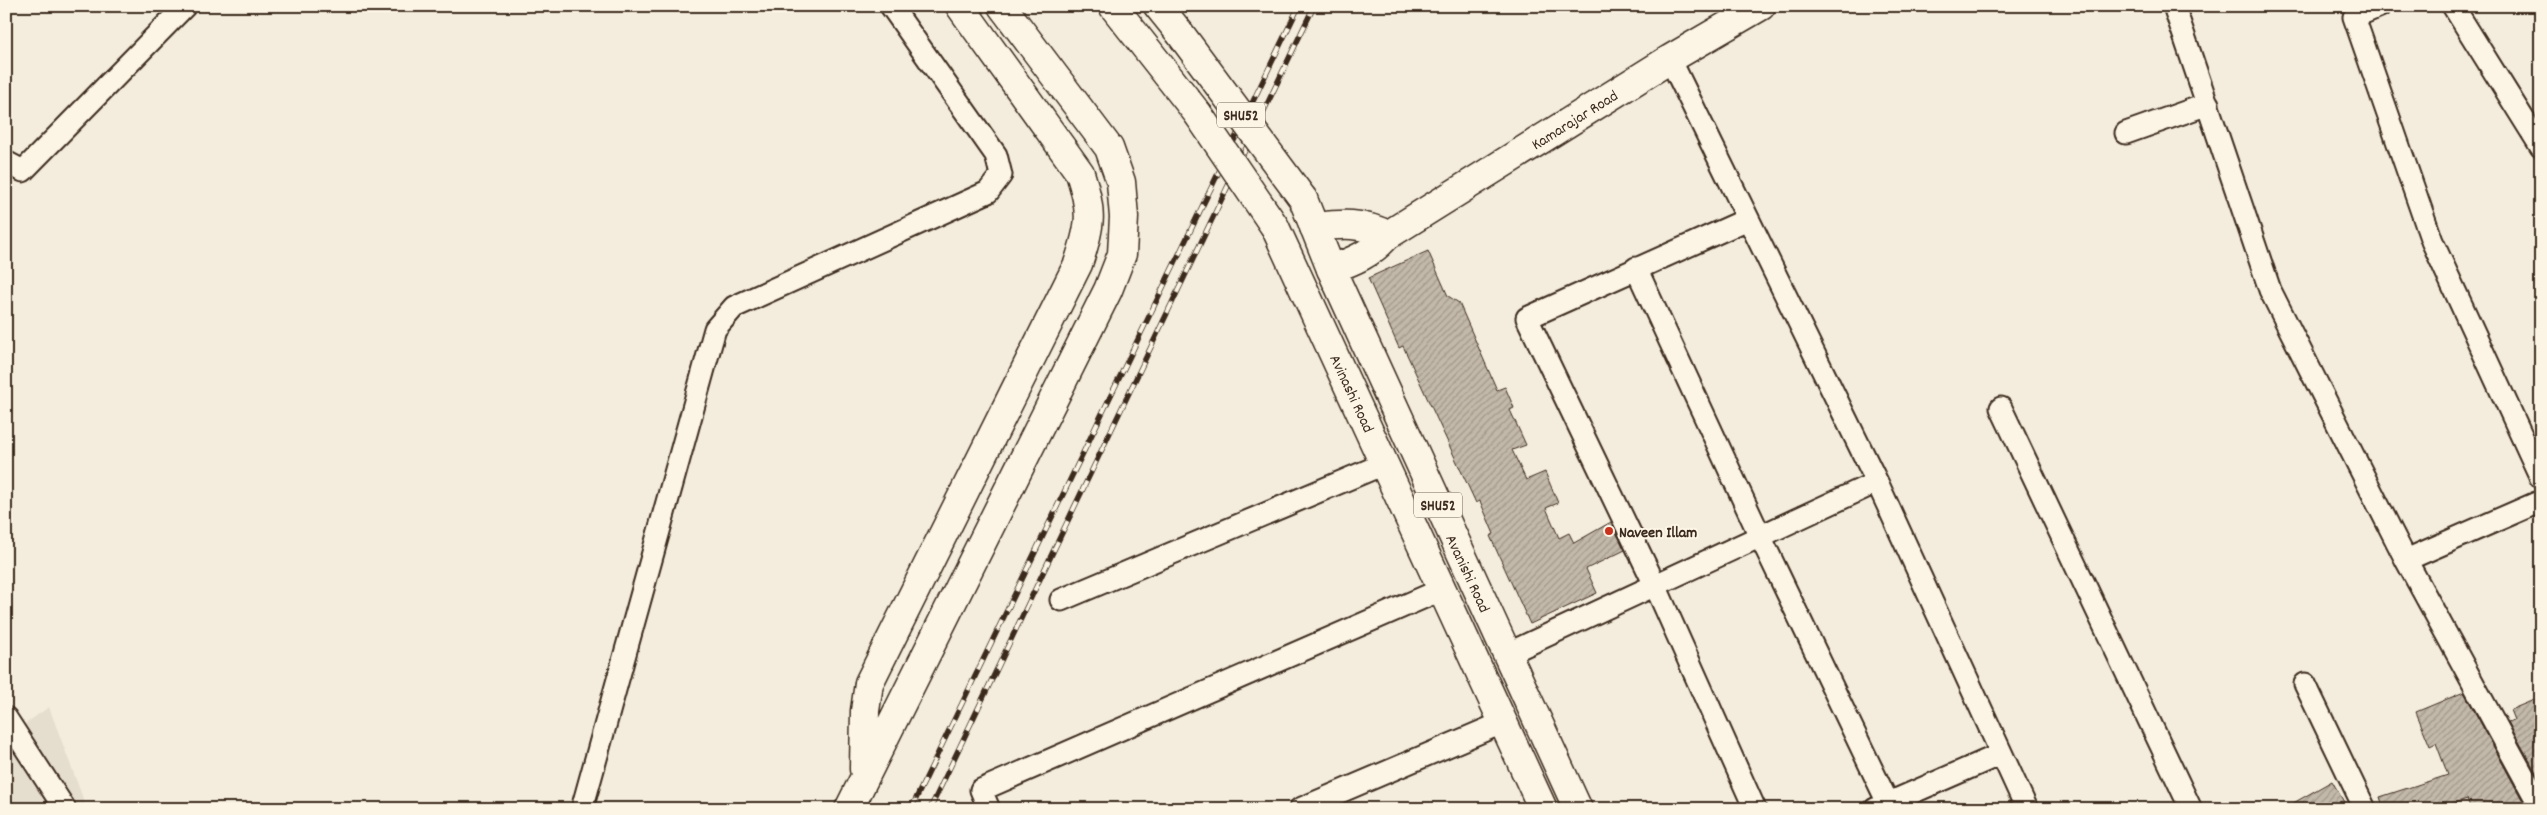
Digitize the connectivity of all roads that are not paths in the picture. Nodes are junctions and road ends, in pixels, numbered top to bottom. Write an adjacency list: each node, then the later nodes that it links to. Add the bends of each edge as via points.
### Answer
1 (185, 6): 15 (street, via 23,172)
2 (891, 6): 43 (street, via 996,155 1001,175 988,192 734,307 715,329)
3 (960, 6): 39 (main road, via 1080,173 1089,201 1090,229 1078,264 869,682)
4 (1002, 6): 39 (main road, via 1109,148 1121,182 1124,217 1122,254 1108,290)
5 (1114, 6): 22 (main road, Avinashi Road / SHU52, bridge, via 1198,114 1275,227)
6 (1158, 6): 17 (main road, Avanishi Road / SHU52, bridge, via 1302,199)
7 (1761, 6): 11 (main road, Kamarajar Road)
8 (2174, 6): 12 (street)
9 (2380, 6): 23 (street, via 2354,17 2432,241)
10 (2453, 6): 14 (street)
11 (1670, 59): 16 (street); 18 (main road, Kamarajar Road)
12 (2208, 104): 13 (street); 27 (street, via 2270,290)
13 (2126, 133)
14 (2541, 147)
15 (6, 162)
16 (1748, 219): 19 (street); 24 (street)
17 (1314, 227): 18 (main road, via 1352,224); 20 (main road, Avanishi Road / SHU52)
18 (1388, 235): 20 (main road, Kamarajar Road, via 1376,249 1361,258)
19 (1636, 268): 26 (street); 28 (street, via 1527,318)
20 (1331, 269): 30 (main road, Avanishi Road / SHU52)
21 (2000, 408): 51 (street)
22 (1386, 463): 29 (street); 31 (main road, Avinashi Road / SHU52)
23 (2541, 478)
24 (1877, 482): 26 (street); 37 (street)
25 (2541, 501): 27 (street)
26 (1760, 536): 28 (street); 41 (street)
27 (2406, 560): 40 (street)
28 (1655, 585): 32 (street); 49 (street)
29 (1061, 600)
30 (1482, 600): 31 (main road); 32 (main road, Avanishi Road / SHU52)
31 (1449, 601): 35 (main road, Avinashi Road / SHU52); 45 (street, via 981,790)
32 (1507, 654): 36 (main road, Avanishi Road / SHU52)
33 (2305, 684): 52 (street)
34 (6, 718): 42 (street)
35 (1504, 722): 38 (main road, Avinashi Road / SHU52); 46 (street)
36 (1552, 751): 38 (main road); 48 (main road, Avanishi Road / SHU52)
37 (2001, 754): 41 (street); 50 (street)
38 (1523, 764): 47 (main road, Avinashi Road / SHU52)
39 (863, 781): 44 (main road)
40 (2539, 802)
41 (1882, 806)
42 (65, 809)
43 (582, 809)
44 (849, 809)
45 (990, 809)
46 (1300, 809)
47 (1543, 809)
48 (1578, 809)
49 (1756, 809)
50 (2027, 809)
51 (2191, 809)
52 (2365, 809)

